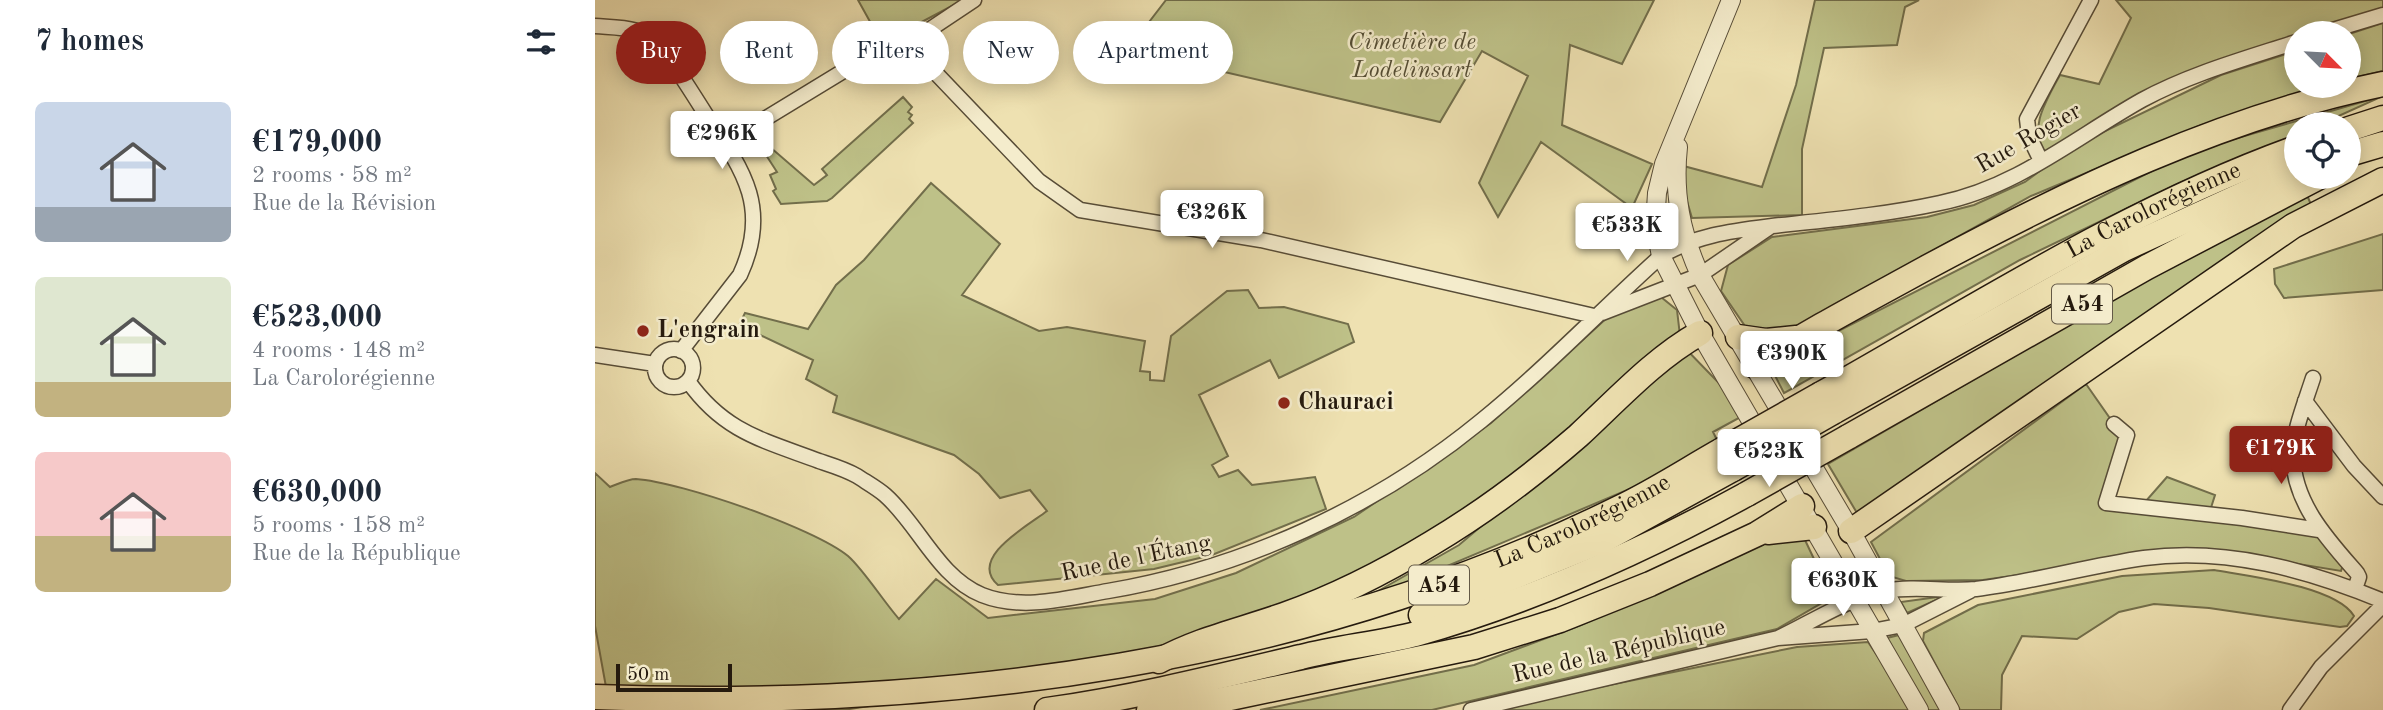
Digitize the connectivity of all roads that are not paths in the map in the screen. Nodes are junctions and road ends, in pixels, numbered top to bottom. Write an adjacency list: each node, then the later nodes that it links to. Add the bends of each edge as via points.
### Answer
1 (974, 0): 5 (street)
2 (1731, 0): 14 (street)
3 (2091, 0): 19 (street, via 2027,119)
4 (2383, 15): 6 (street)
5 (942, 21)
6 (2361, 22)
7 (595, 26): 15 (street, via 634,28 654,38)
8 (2284, 46): 19 (street, Rue Rogier, via 2195,75)
9 (832, 79): 15 (street)
10 (946, 84): 28 (street, via 1039,181 1080,210 1261,240)
11 (2383, 84): 31 (highway, via 2268,116 2153,158 1999,229)
12 (2383, 118): 13 (highway)
13 (2361, 125)
14 (1680, 126): 24 (street, via 1675,173); 25 (street, via 1657,193 1654,225)
15 (727, 142): 32 (street, via 750,191 754,237 740,275)
16 (2383, 145): 17 (highway)
17 (2361, 151)
18 (2284, 152): 39 (highway, La Carolorégienne / A54, via 2232,171 2117,227)
19 (2041, 161): 23 (street, Rue Rogier, via 2009,181 1939,204)
20 (2284, 176): 39 (highway, La Carolorégienne / A54, via 2124,249)
21 (2383, 180): 47 (highway, via 2293,226)
22 (2296, 189): 56 (highway, La Carolorégienne / A54, bridge, via 2147,267 1661,541 1584,576 1415,634)
23 (1770, 227): 24 (street, Rue Rogier); 26 (street, Rue Rogier)
24 (1685, 241): 25 (street, Rue de l'Étang); 26 (street)
25 (1661, 256): 27 (street); 28 (street, Rue de l'Étang)
26 (1700, 275): 27 (street, Rue de l'Étang); 30 (street)
27 (1675, 286): 28 (street, Rue de l'Étang); 29 (street)
28 (1594, 316): 37 (street, Rue de l'Étang, via 1480,422 1403,477 1325,520 1230,561 1136,586 1041,602 982,595 959,582 886,496 853,474 722,420)
29 (1700, 333): 30 (street); 40 (street); 57 (highway, via 1660,360 1497,501 1431,544 1285,615 1186,646)
30 (1738, 337): 31 (highway, via 1766,341); 35 (street)
31 (1797, 338): 35 (highway)
32 (681, 351): 34 (street, via 664,352); 37 (street, via 692,363)
33 (595, 355): 34 (street)
34 (655, 364): 37 (street, via 656,375 665,385 675,387)
35 (1755, 366): 40 (street, via 1747,386); 43 (street)
36 (2313, 378): 38 (street)
37 (688, 381)
38 (2305, 401): 44 (street); 46 (street, via 2293,457 2299,486)
39 (1827, 403): 42 (highway, La Carolorégienne / A54, bridge)
40 (1748, 413): 45 (street)
41 (2114, 424): 46 (street, via 2127,435 2106,503)
42 (1728, 459): 56 (highway, La Carolorégienne / A54, via 1602,541 1415,618); 57 (highway, La Carolorégienne / A54, via 1507,559 1401,600 1207,659)
43 (1821, 479): 45 (street); 47 (street)
44 (2383, 498)
45 (1808, 517): 47 (street); 51 (street); 61 (highway, via 1757,534 1560,620 1474,647 1216,701)
46 (2319, 530): 49 (street, via 2357,573)
47 (1851, 531): 50 (street)
48 (1975, 589): 49 (street, Rue de la République, via 2146,558 2200,556 2274,565); 50 (street, Rue de la République); 53 (street, Rue de la République)
49 (2355, 589): 52 (street, Rue de la République)
50 (1884, 591): 51 (street, Rue de la République); 53 (street)
51 (1855, 601): 54 (street); 55 (street, Rue de la République)
52 (2383, 603): 65 (street, via 2321,667)
53 (1903, 625): 54 (street, Rue de la République); 64 (street)
54 (1872, 631): 55 (street, Rue de la République); 63 (street)
55 (1778, 638): 62 (street, Rue de la République)
56 (1304, 656): 59 (highway, La Carolorégienne / A54)
57 (1137, 673): 58 (highway, La Carolorégienne / A54, via 994,695 882,705 654,704)
58 (595, 697)
59 (1100, 702): 60 (highway, La Carolorégienne / A54); 61 (highway)
60 (1047, 710)
61 (1146, 710)
62 (1471, 710)
63 (1919, 710)
64 (1950, 710)
65 (2290, 710)

